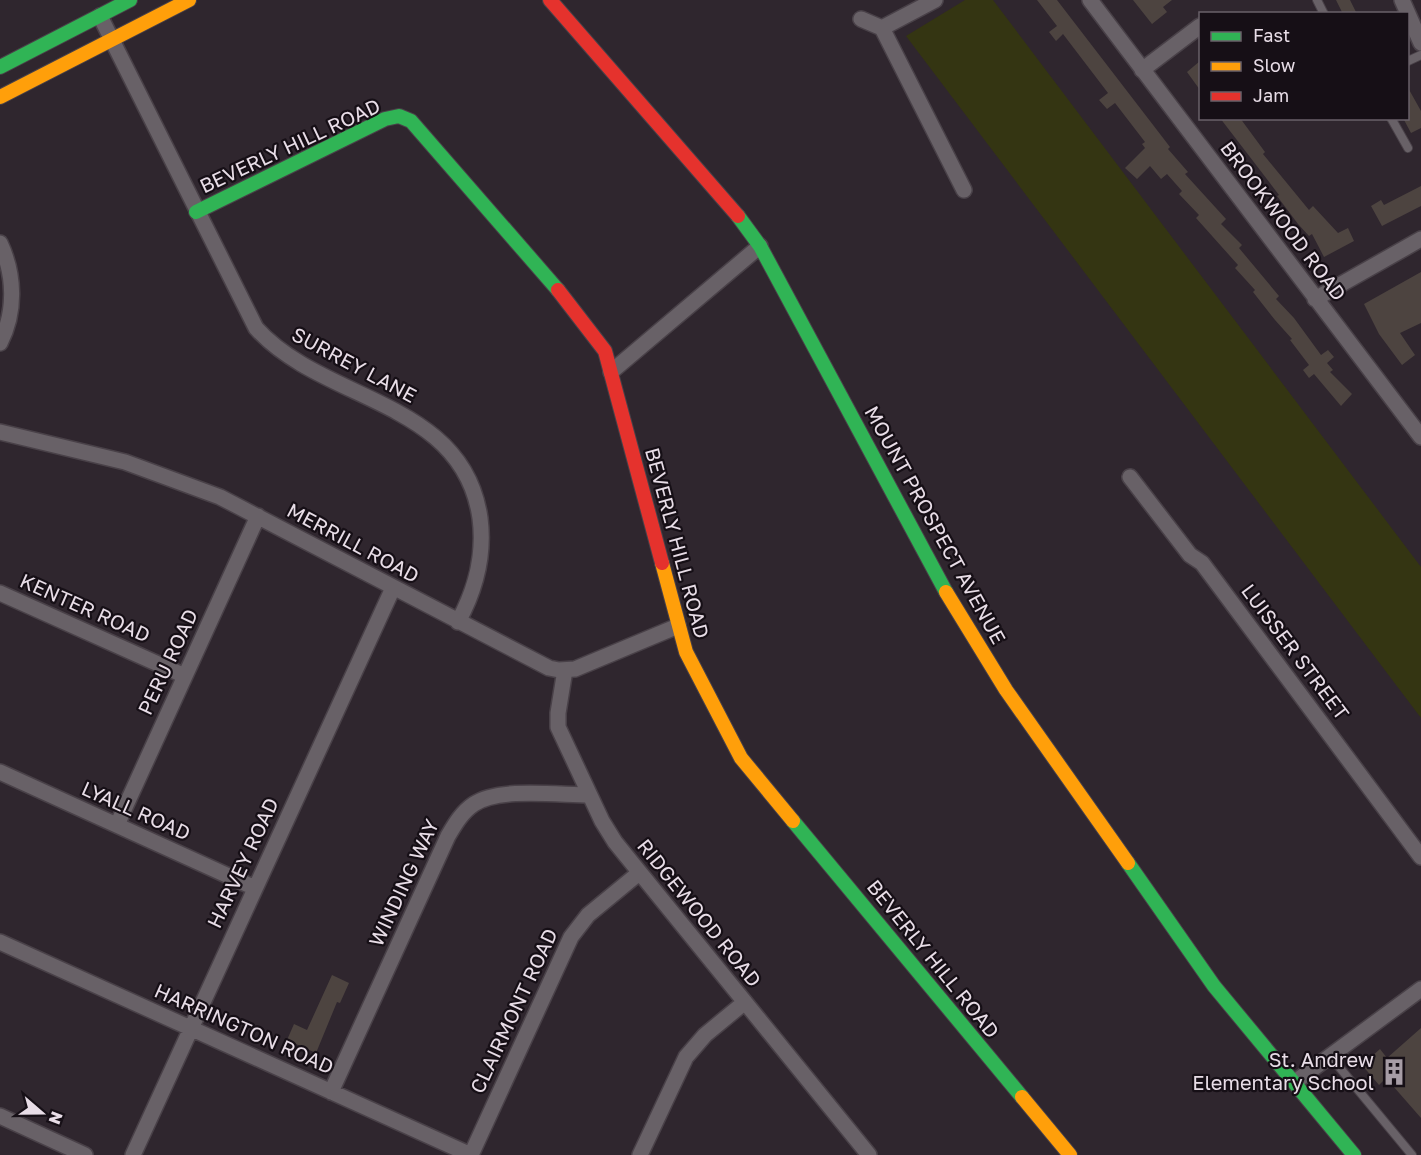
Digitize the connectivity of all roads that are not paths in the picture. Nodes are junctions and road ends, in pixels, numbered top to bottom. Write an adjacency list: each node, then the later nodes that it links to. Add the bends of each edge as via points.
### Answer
1 (189, 0): 11 (street)
2 (550, 0): 23 (street, MOUNT PROSPECT AVENUE)
3 (935, 0): 9 (street)
4 (1090, 0): 15 (street, BROOKWOOD ROAD)
5 (123, 2): 6 (street); 11 (street)
6 (100, 15): 12 (street, SURREY LANE); 14 (street)
7 (1409, 16): 13 (street)
8 (861, 19): 9 (street)
9 (882, 27): 19 (street)
10 (1199, 27): 15 (street)
11 (134, 28): 12 (street)
12 (111, 40): 16 (street); 20 (street, SURREY LANE)
13 (1421, 43)
14 (0, 67)
15 (1142, 70): 24 (street, BROOKWOOD ROAD)
16 (0, 97)
17 (1392, 120): 18 (lane)
18 (1408, 148)
19 (964, 190)
20 (196, 212): 26 (street, BEVERLY HILL ROAD, via 385,119 399,116 411,121 576,311 598,340); 33 (street, SURREY LANE, via 246,312 267,340 300,363 405,416 454,454 476,498 483,542 472,597)
21 (1421, 240): 24 (street)
22 (0, 243): 25 (street, via 12,292 7,329)
23 (760, 246): 26 (street); 48 (street, MOUNT PROSPECT AVENUE, via 955,609 1187,950)
24 (1315, 299): 28 (street, BROOKWOOD ROAD)
25 (0, 343)
26 (611, 372): 34 (street, BEVERLY HILL ROAD)
27 (0, 432): 30 (street, MERRILL ROAD, via 125,462 220,497)
28 (1421, 437)
29 (1130, 477): 40 (street, LUISSER STREET, via 1190,555 1202,563)
30 (258, 516): 31 (street, MERRILL ROAD); 36 (street, PERU ROAD)
31 (393, 588): 33 (street, MERRILL ROAD); 42 (street, HARVEY ROAD)
32 (0, 593): 36 (street, KENTER ROAD)
33 (458, 622): 35 (street, MERRILL ROAD, via 536,663)
34 (678, 626): 35 (street, via 599,660); 56 (street, BEVERLY HILL ROAD, via 686,652 741,758)
35 (565, 670): 38 (street, RIDGEWOOD ROAD, via 558,727)
36 (185, 676): 39 (street, PERU ROAD)
37 (0, 772): 39 (street, LYALL ROAD)
38 (589, 795): 41 (street, RIDGEWOOD ROAD, via 615,842); 49 (street, WINDING WAY, via 492,797 476,802 464,812 448,836)
39 (117, 825): 42 (street, LYALL ROAD)
40 (1421, 857)
41 (639, 873): 45 (street, RIDGEWOOD ROAD); 53 (street, CLAIRMONT ROAD, via 588,915 571,937)
42 (255, 888): 46 (street, HARVEY ROAD)
43 (0, 942): 46 (street, HARRINGTON ROAD)
44 (1421, 989): 47 (street)
45 (745, 1002): 54 (street, via 705,1035 686,1057); 55 (street, RIDGEWOOD ROAD)
46 (190, 1028): 49 (street, HARRINGTON ROAD); 52 (street, HARVEY ROAD)
47 (1330, 1056): 48 (street); 58 (lane)
48 (1295, 1082): 57 (street, MOUNT PROSPECT AVENUE)
49 (331, 1092): 53 (street, HARRINGTON ROAD)
50 (0, 1116): 51 (street)
51 (85, 1155)
52 (133, 1155)
53 (471, 1155)
54 (640, 1155)
55 (869, 1155)
56 (1070, 1155)
57 (1354, 1155)
58 (1412, 1155)

